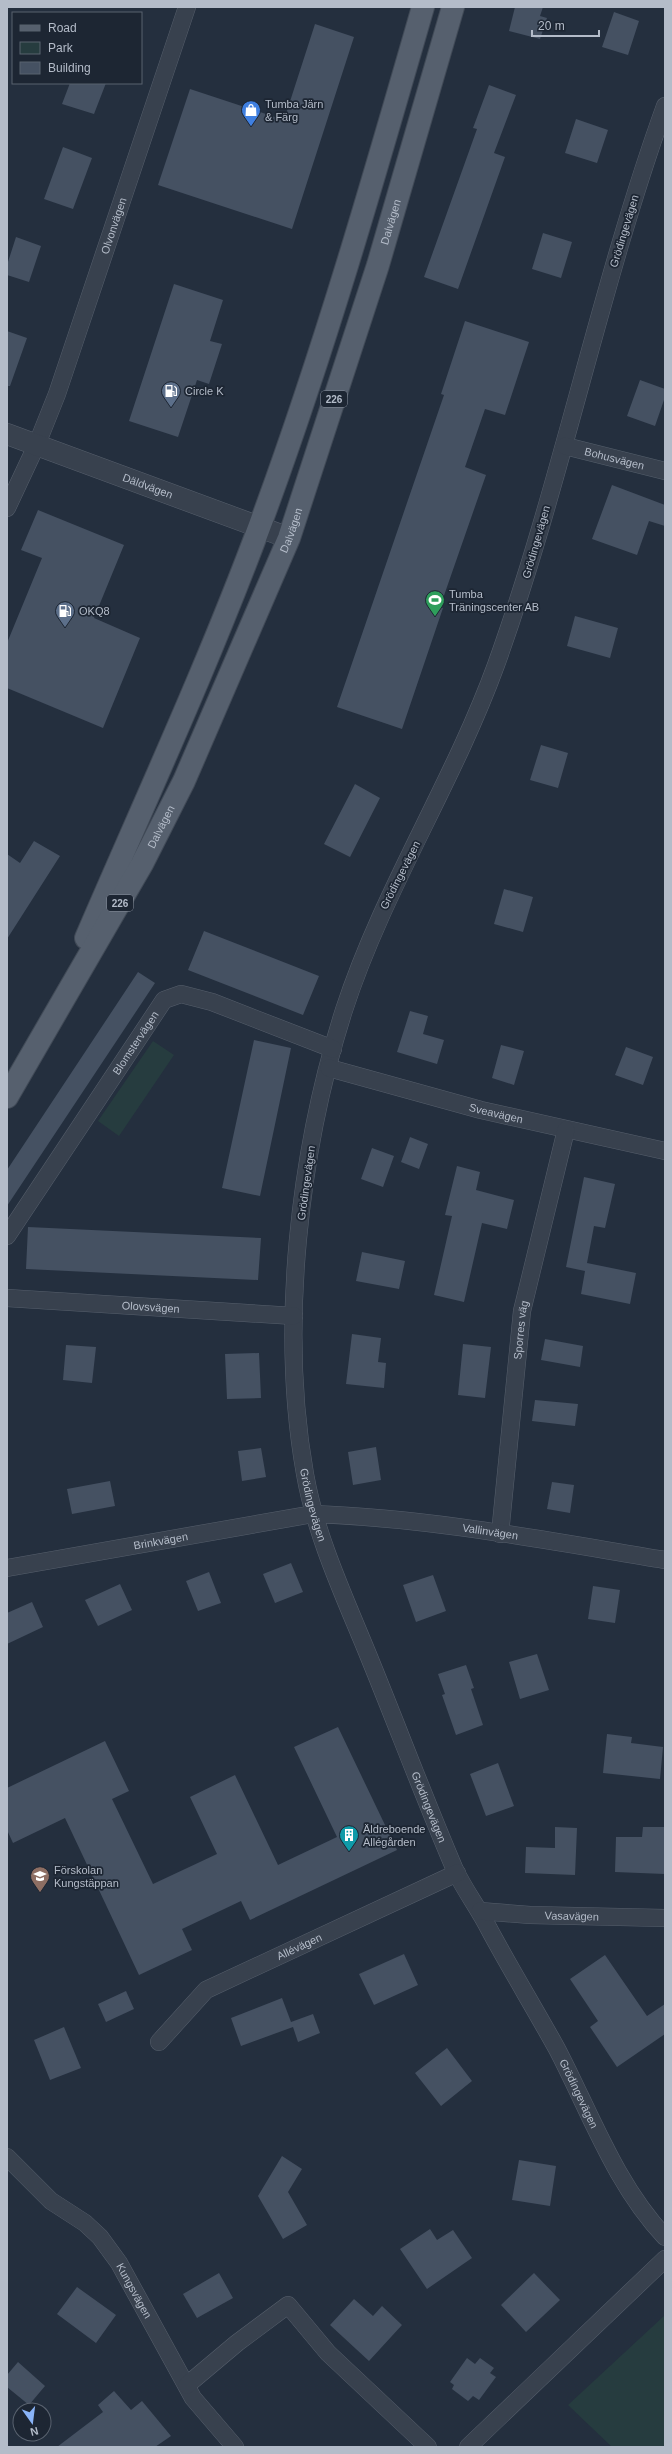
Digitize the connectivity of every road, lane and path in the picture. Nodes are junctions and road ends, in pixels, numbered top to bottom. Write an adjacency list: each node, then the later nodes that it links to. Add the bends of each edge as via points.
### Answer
1 (188, 7): 6 (street, Olvonvägen, via 97,279)
2 (423, 7): 10 (main road, Dalvägen, via 302,406)
3 (453, 7): 11 (main road, Dalvägen / 226, via 378,265)
4 (665, 106): 7 (street, Grödingevägen, via 633,200)
5 (7, 434): 6 (street, Däldvägen)
6 (37, 444): 9 (street, Olvonvägen); 10 (street, Däldvägen)
7 (564, 446): 8 (street, Bohusvägen); 13 (street, Grödingevägen, via 522,592 493,673 435,804 378,919 344,1010)
8 (665, 471)
9 (7, 508)
10 (259, 528): 11 (street, Däldvägen); 12 (main road, Dalvägen, via 191,696)
11 (289, 538): 12 (main road, Dalvägen / 226, via 184,781 142,864)
12 (49, 1022): 15 (main road, Dalvägen / 226)
13 (333, 1049): 14 (street, Grödingevägen); 18 (street, Blomstervägen, via 212,1002 181,994 164,1000)
14 (329, 1068): 16 (street, Sveavägen, via 396,1088); 20 (street, Grödingevägen, via 308,1159 299,1232)
15 (7, 1096)
16 (566, 1130): 17 (street, Sveavägen); 22 (street, Sporres väg, via 522,1312)
17 (665, 1151)
18 (7, 1236)
19 (7, 1298): 20 (street, Olovsvägen)
20 (294, 1316): 21 (street, Grödingevägen, via 296,1404 303,1464)
21 (313, 1514): 22 (street, Vallinvägen, via 351,1515); 24 (street, Brinkvägen); 25 (street, Grödingevägen)
22 (500, 1534): 23 (street, Vallinvägen)
23 (665, 1560)
24 (7, 1568)
25 (457, 1873): 26 (street, Grödingevägen); 28 (street, Allévägen, via 206,1990)
26 (480, 1911): 27 (street, Vasavägen, via 530,1915); 30 (street, Grödingevägen, via 554,2043 623,2180 646,2217)
27 (665, 1918)
28 (159, 2042)
29 (7, 2157): 32 (street, Kungsvägen, via 51,2201 85,2223 100,2237 119,2263)
30 (665, 2237)
31 (665, 2259): 35 (street)
32 (187, 2385): 33 (street, Kungsvägen, via 202,2410); 34 (street, via 237,2342 288,2305 328,2353)
33 (235, 2447)
34 (428, 2447)
35 (468, 2447)

